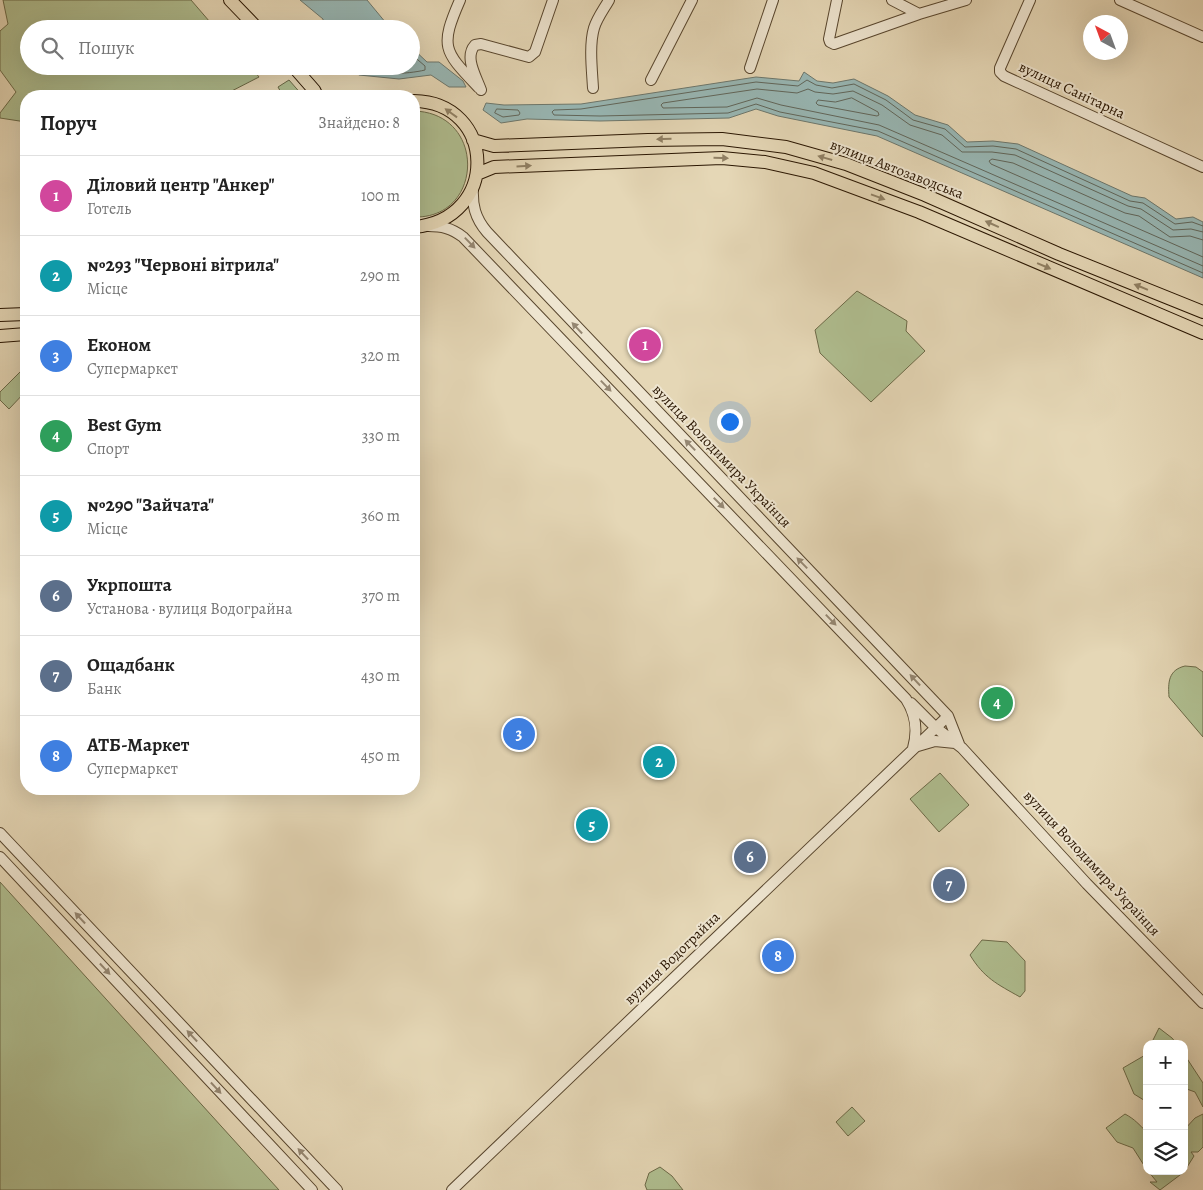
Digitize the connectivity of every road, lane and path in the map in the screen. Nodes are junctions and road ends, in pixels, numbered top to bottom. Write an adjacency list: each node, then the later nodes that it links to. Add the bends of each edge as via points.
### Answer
1 (230, 0): 13 (main road)
2 (460, 0): 3 (street, via 447,39 449,54 481,90 469,58 470,50 482,44 533,56)
3 (553, 0)
4 (609, 0): 18 (street, via 593,30)
5 (692, 0): 17 (street)
6 (772, 0): 15 (street)
7 (837, 0): 12 (street, via 829,39 834,44)
8 (892, 0): 12 (street)
9 (966, 0): 12 (street)
10 (1030, 0): 22 (street, вулиця Санітарна, via 1000,72)
11 (1120, 0): 14 (street)
12 (919, 14)
13 (249, 20)
14 (1203, 37)
15 (750, 68)
16 (301, 75): 19 (main road)
17 (651, 80)
18 (593, 88)
19 (314, 90)
20 (420, 102): 21 (main road, вулиця Володимира Українця, one-way to 20, via 456,116 444,108)
21 (473, 140): 23 (main road, вулиця Володимира Українця); 25 (main road, вулиця Автозаводська, one-way to 21, via 846,164 786,147 722,139 494,146)
22 (1203, 168)
23 (477, 174): 24 (main road, вулиця Володимира Українця); 26 (main road, one-way to 26, via 494,167 722,158 765,162 814,173)
24 (473, 187): 27 (main road, вулиця Володимира Українця, via 455,212 442,221); 37 (street, вулиця Володимира Українця, one-way to 24, via 487,232 474,210)
25 (925, 195): 26 (main road); 28 (main road, вулиця Автозаводська, one-way to 25)
26 (919, 212): 32 (main road, one-way to 32)
27 (420, 226): 36 (street, вулиця Володимира Українця, one-way to 36, via 448,228 463,237)
28 (1164, 296): 29 (main road, вулиця Автозаводська); 32 (main road)
29 (1203, 312)
30 (20, 314): 31 (main road)
31 (0, 315)
32 (1157, 315): 34 (main road)
33 (20, 334): 35 (main road)
34 (1203, 334)
35 (0, 336)
36 (906, 699): 38 (street, вулиця Володимира Українця); 40 (street, via 915,721)
37 (948, 716): 38 (street, вулиця Водограйна); 39 (street, вулиця Володимира Українця)
38 (935, 727): 39 (street, вулиця Володимира Українця); 40 (street, вулиця Водограйна)
39 (958, 744): 40 (street, via 935,741); 43 (street, вулиця Володимира Українця)
40 (913, 748): 46 (street, вулиця Водограйна)
41 (0, 833): 45 (street, one-way to 41)
42 (0, 857): 44 (street, one-way to 44)
43 (1203, 1003)
44 (312, 1190)
45 (337, 1190)
46 (452, 1190)

